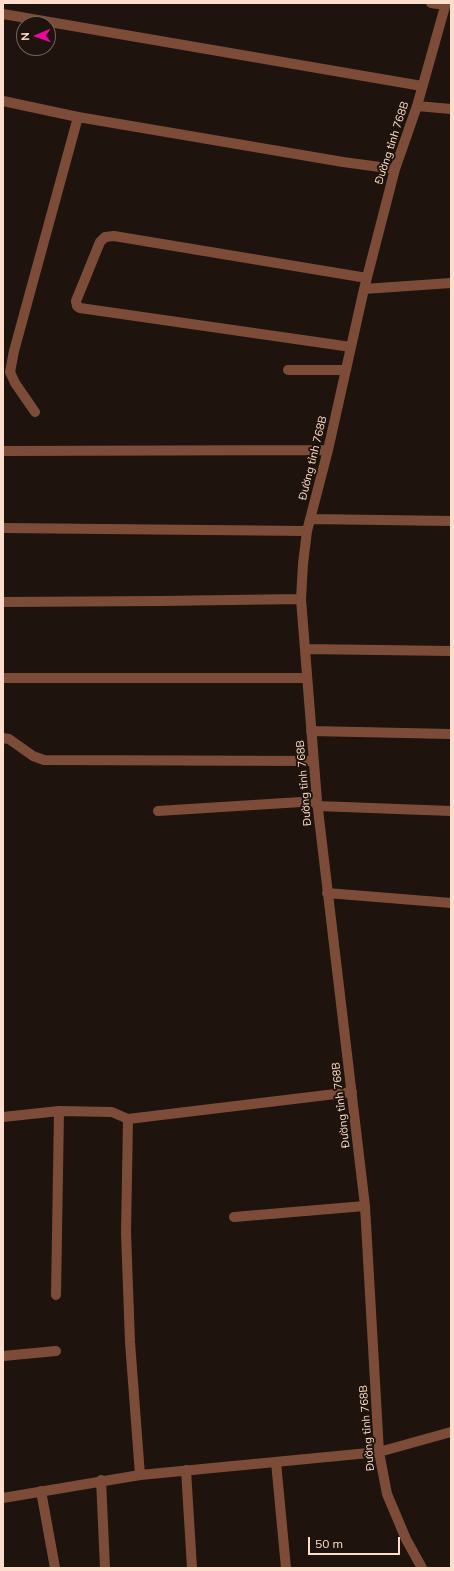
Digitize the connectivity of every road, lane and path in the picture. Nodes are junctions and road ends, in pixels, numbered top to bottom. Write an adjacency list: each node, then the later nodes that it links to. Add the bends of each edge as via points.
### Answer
1 (431, 3): 2 (street)
2 (445, 4): 4 (street, Đường tỉnh 768B)
3 (3, 14): 4 (street)
4 (422, 86): 6 (street, Đường tỉnh 768B)
5 (3, 101): 8 (street)
6 (417, 106): 7 (street); 9 (street, Đường tỉnh 768B)
7 (451, 109)
8 (78, 117): 9 (street); 16 (street, via 10,372)
9 (395, 169): 10 (street, Đường tỉnh 768B)
10 (367, 278): 12 (street, Đường tỉnh 768B); 13 (street, via 106,236 100,242 76,301 80,308)
11 (451, 284): 12 (street)
12 (364, 290): 13 (street, Đường tỉnh 768B)
13 (351, 347): 15 (street, Đường tỉnh 768B)
14 (288, 370): 15 (street)
15 (346, 370): 17 (street, Đường tỉnh 768B)
16 (35, 412)
17 (328, 450): 18 (street); 19 (street, Đường tỉnh 768B)
18 (3, 451)
19 (310, 519): 20 (street); 22 (street, Đường tỉnh 768B)
20 (451, 521)
21 (3, 528): 22 (street)
22 (307, 531): 23 (street, Đường tỉnh 768B)
23 (301, 599): 24 (street); 25 (street, Đường tỉnh 768B)
24 (3, 602)
25 (305, 649): 26 (street); 28 (street, Đường tỉnh 768B)
26 (451, 651)
27 (3, 678): 28 (street)
28 (307, 678): 29 (street, Đường tỉnh 768B)
29 (311, 731): 30 (street); 32 (street, Đường tỉnh 768B)
30 (451, 734)
31 (3, 738): 32 (street, via 10,739 32,756 44,760)
32 (314, 761): 33 (street, Đường tỉnh 768B)
33 (317, 803): 34 (street); 35 (street); 36 (street, Đường tỉnh 768B)
34 (158, 811)
35 (451, 811)
36 (327, 893): 37 (street); 38 (street, Đường tỉnh 768B)
37 (451, 903)
38 (352, 1092): 41 (street); 42 (street, Đường tỉnh 768B)
39 (59, 1111): 40 (street); 41 (street, via 112,1112); 44 (street)
40 (3, 1117)
41 (128, 1119): 51 (street, via 126,1233 130,1342)
42 (366, 1206): 43 (street); 48 (street, Đường tỉnh 768B)
43 (234, 1217)
44 (56, 1295)
45 (56, 1351): 46 (street)
46 (3, 1356)
47 (451, 1432): 48 (street)
48 (379, 1452): 49 (street); 59 (street, Đường tỉnh 768B, via 387,1494 406,1539)
49 (276, 1462): 50 (street); 58 (street)
50 (186, 1470): 51 (street); 57 (street)
51 (140, 1475): 52 (street)
52 (101, 1480): 53 (street); 56 (street)
53 (41, 1491): 54 (street); 55 (street)
54 (3, 1498)
55 (56, 1568)
56 (105, 1568)
57 (192, 1568)
58 (286, 1568)
59 (422, 1568)

